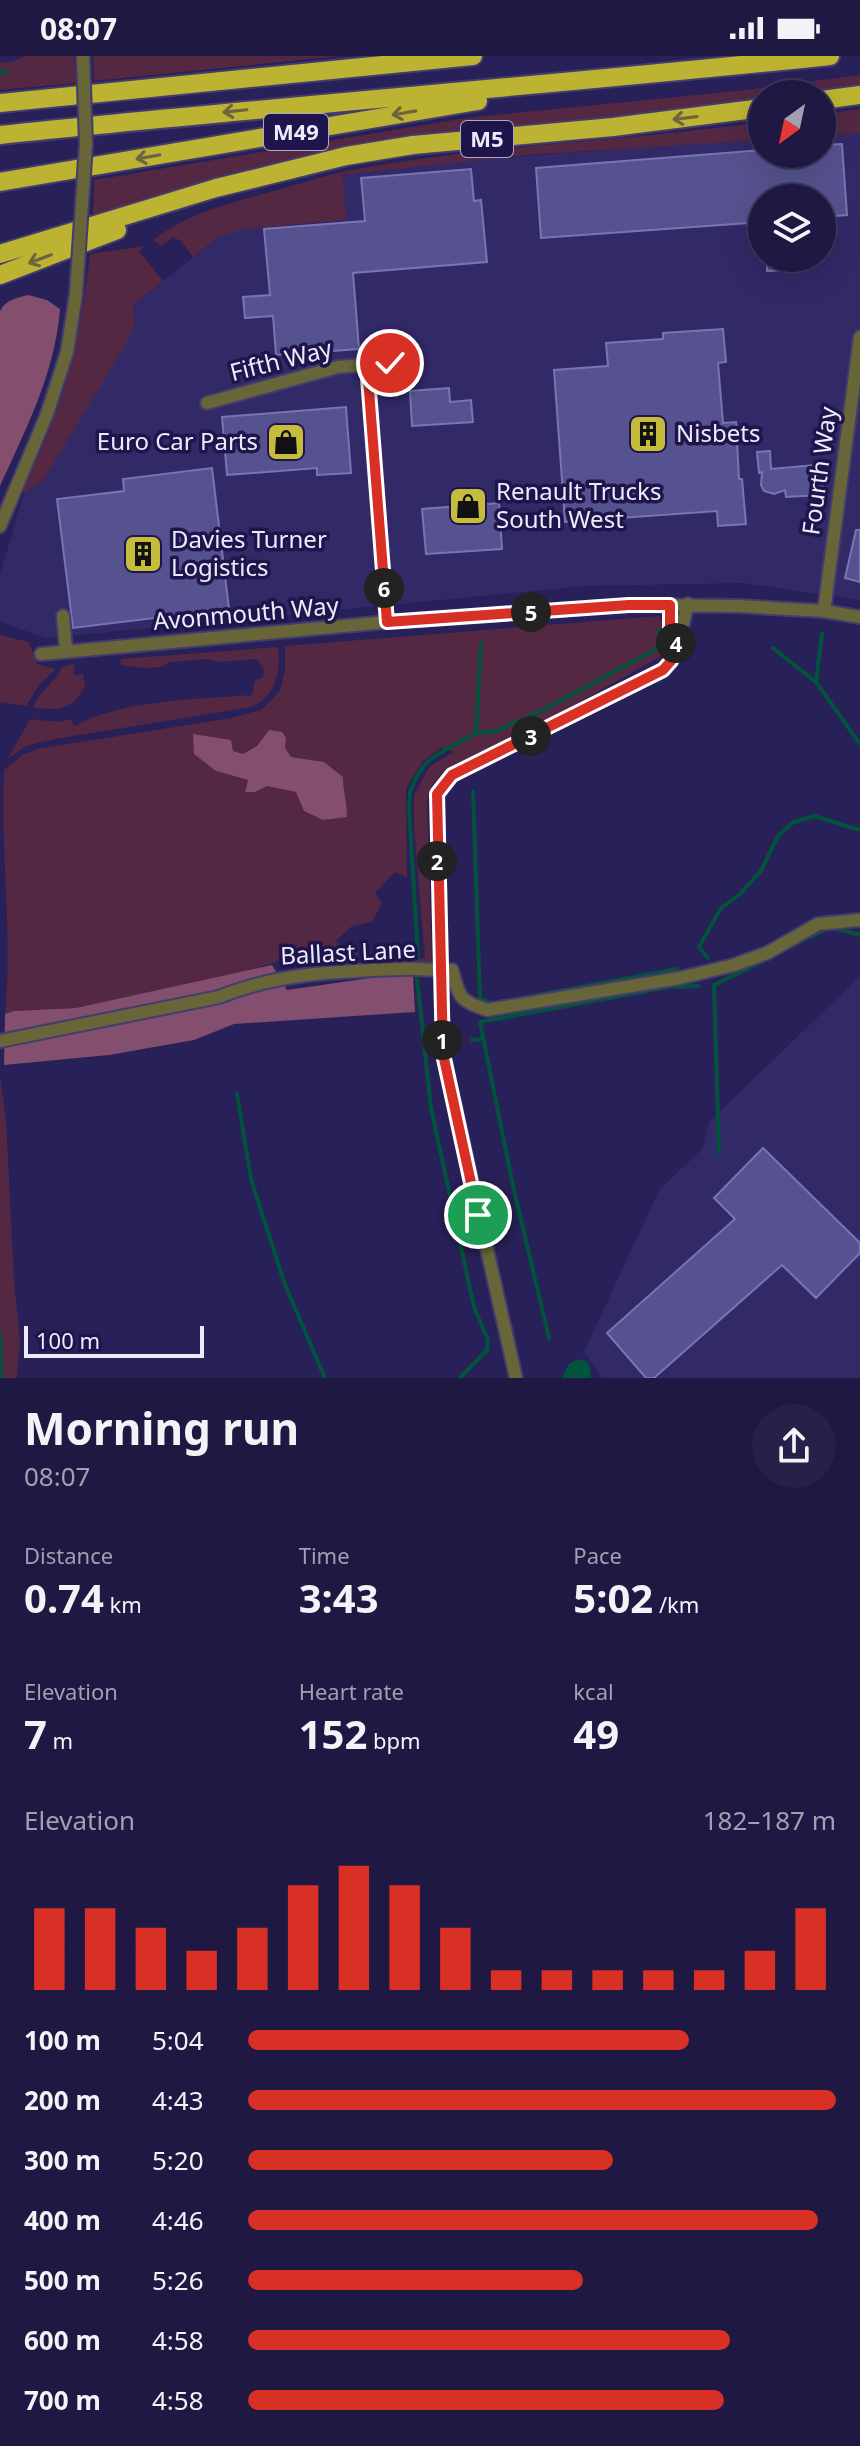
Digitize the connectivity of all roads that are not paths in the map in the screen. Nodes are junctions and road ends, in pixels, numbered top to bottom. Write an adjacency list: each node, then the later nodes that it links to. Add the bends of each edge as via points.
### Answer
1 (83, 56): 18 (street, bridge, via 86,144 67,352)
2 (473, 56): 7 (highway)
3 (830, 56): 4 (highway, M5)
4 (591, 82): 9 (highway, M5, one-way to 9); 10 (highway, M49, one-way to 10)
5 (860, 95): 6 (highway)
6 (836, 98)
7 (0, 103)
8 (748, 110): 11 (highway, M5, one-way to 11, via 413,145)
9 (0, 135)
10 (0, 182)
11 (216, 188): 12 (highway, M5); 13 (highway, one-way to 13)
12 (0, 254)
13 (0, 275)
14 (860, 337): 21 (street, Fourth Way)
15 (390, 363): 16 (street, Fifth Way)
16 (367, 365): 17 (street, Fifth Way, via 338,367); 24 (street, Fifth Way)
17 (207, 403)
18 (0, 526)
19 (688, 604): 20 (street, Avonmouth Way); 21 (street, Avonmouth Way); 25 (street)
20 (670, 605): 24 (street, Avonmouth Way); 25 (street, via 670,630)
21 (824, 611): 23 (street, Avonmouth Way)
22 (63, 616): 26 (street)
23 (860, 617)
24 (387, 622): 26 (street, Avonmouth Way)
25 (677, 646): 29 (street, via 671,661 653,677 444,783 436,808)
26 (66, 650): 27 (street, Avonmouth Way)
27 (41, 654)
28 (860, 920): 29 (street, Ballast Lane, via 818,924 734,965 487,1010 466,1003 458,994 452,970)
29 (440, 971): 30 (street, Ballast Lane, via 406,968 278,978 219,997); 31 (street, via 443,1054)
30 (0, 1041)
31 (516, 1378)

